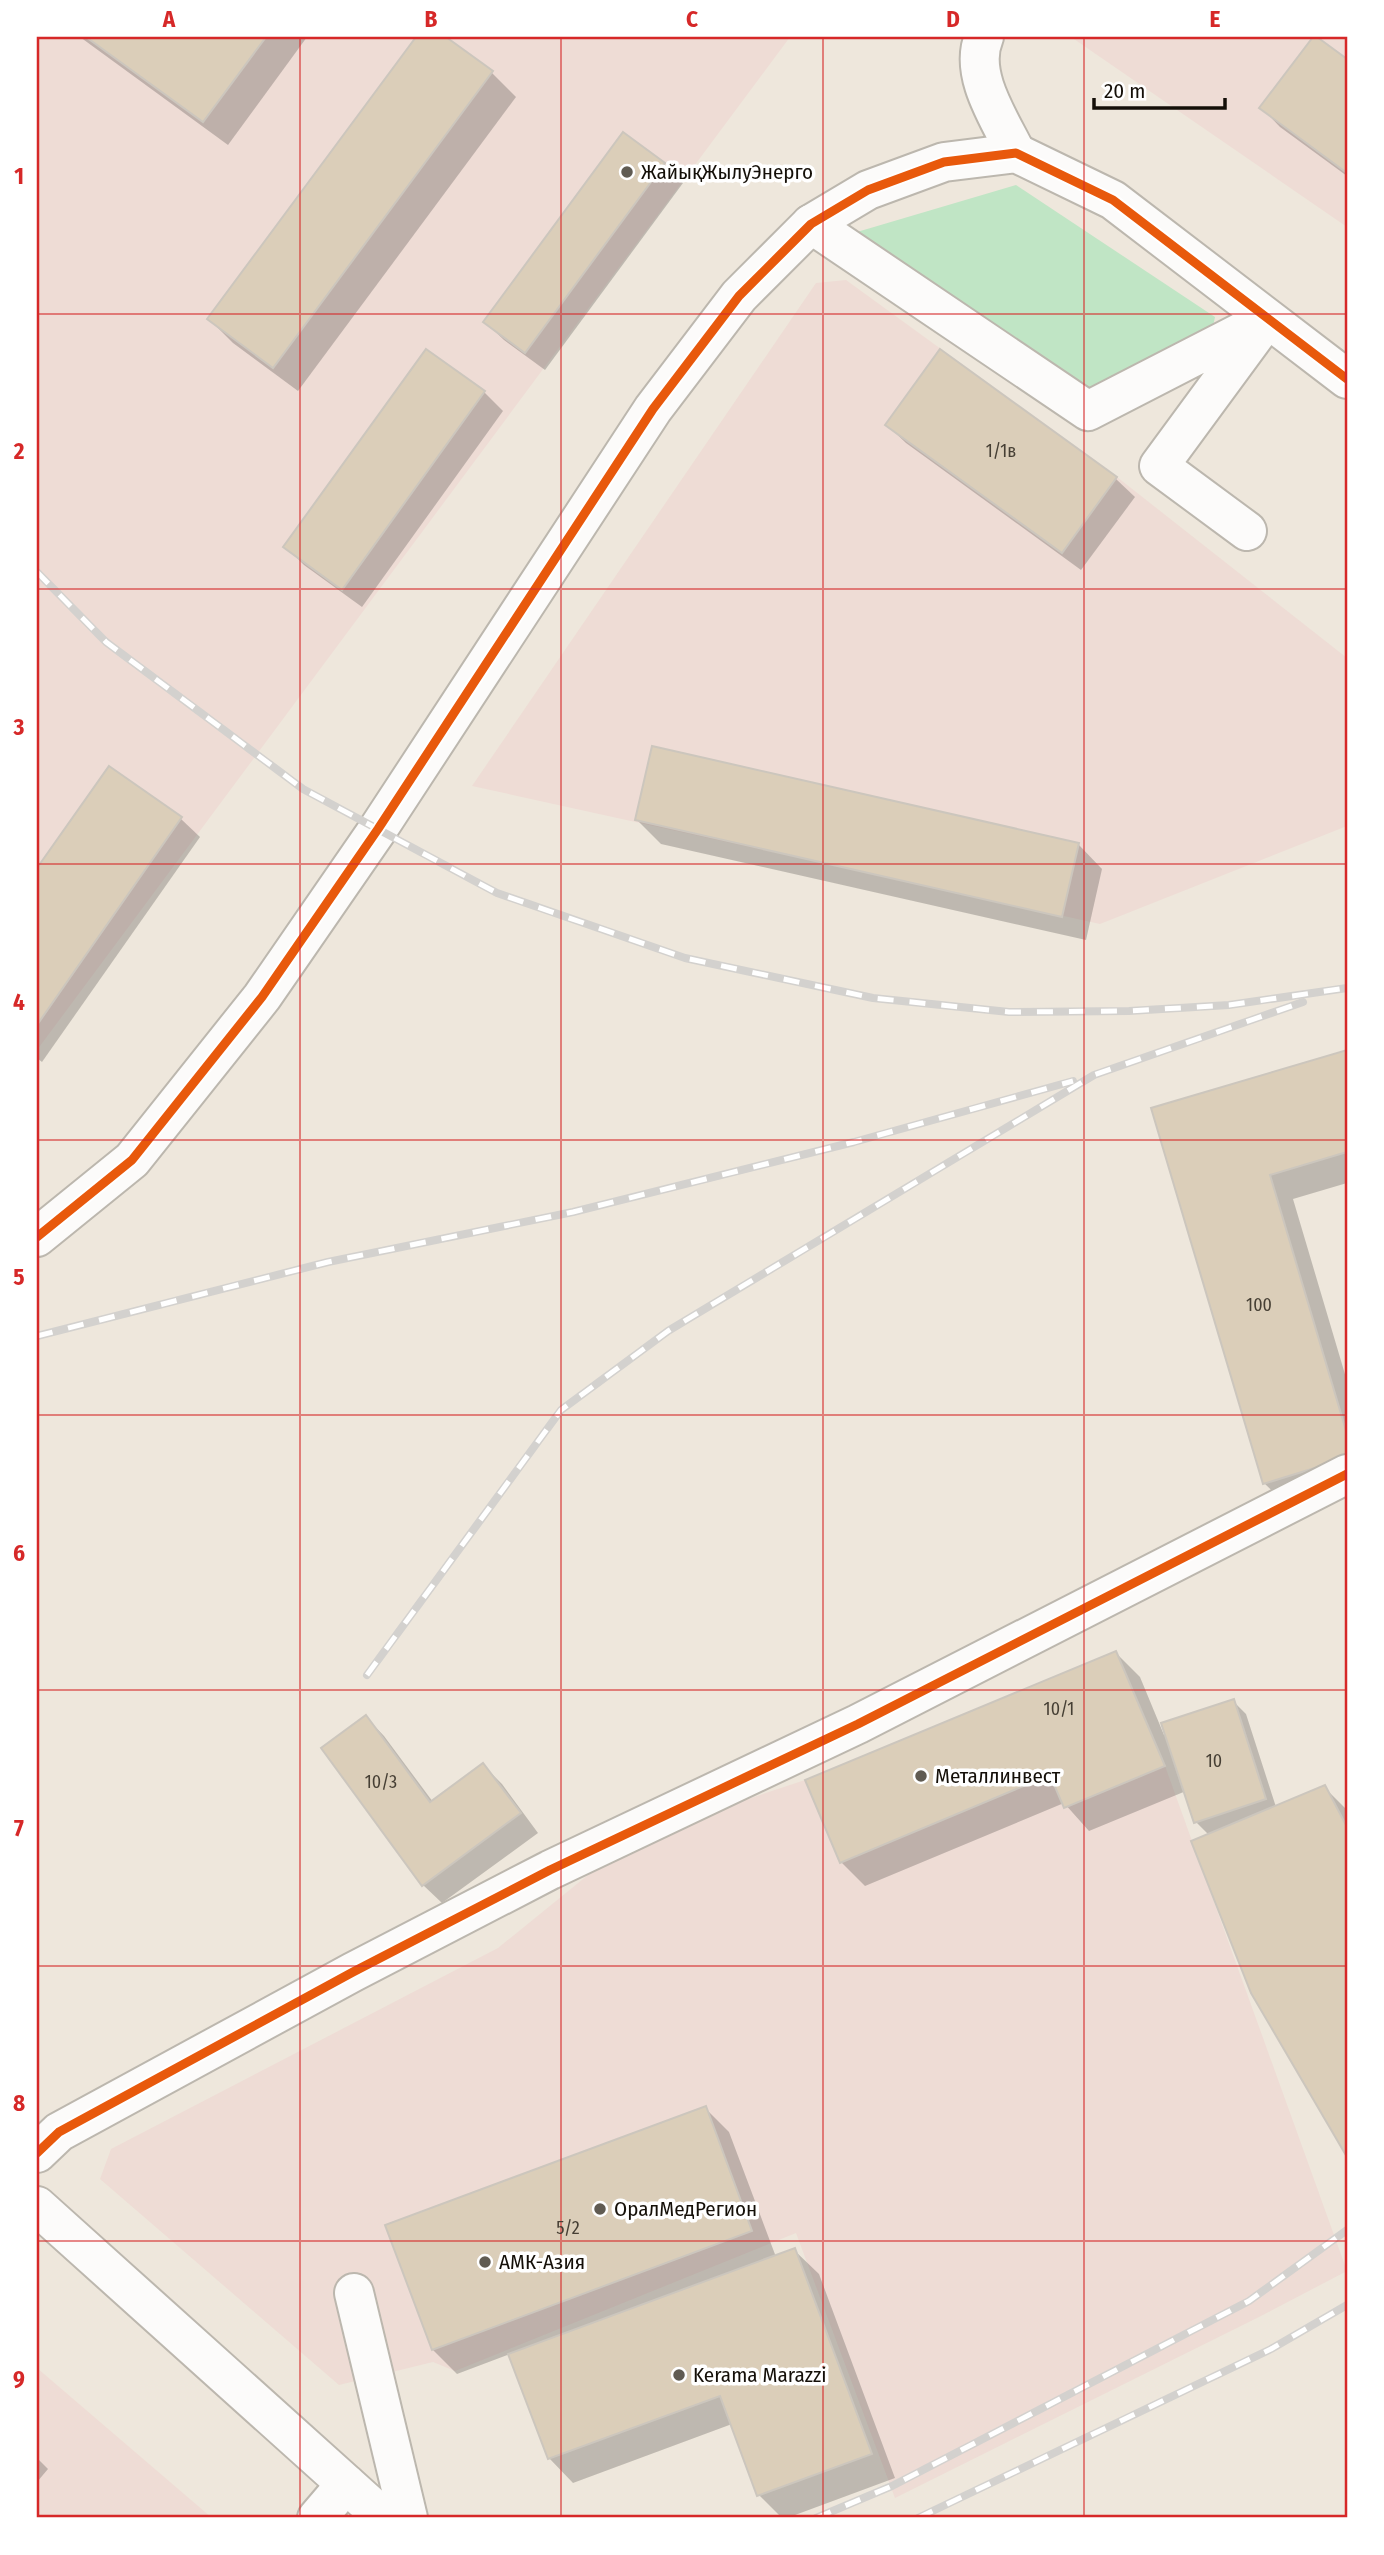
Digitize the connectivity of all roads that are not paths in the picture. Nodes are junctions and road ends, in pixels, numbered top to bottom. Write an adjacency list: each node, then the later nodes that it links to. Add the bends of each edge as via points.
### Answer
1 (984, 37): 2 (street, via 978,51 988,97)
2 (1016, 153): 3 (street, via 944,162 868,190); 4 (street, via 1113,201)
3 (811, 224): 4 (street, via 1088,411); 7 (street, via 739,296 653,409 378,829 262,996 132,1160)
4 (1267, 319): 5 (street); 6 (street, via 1159,466)
5 (1347, 379)
6 (1247, 531)
7 (37, 1237)
8 (1347, 1474): 9 (street, via 858,1724 513,1889 71,2125)
9 (37, 2153)
10 (37, 2206): 12 (street)
11 (354, 2293): 15 (street)
12 (346, 2484): 13 (street); 14 (street)
13 (317, 2518)
14 (384, 2518)
15 (408, 2518)

